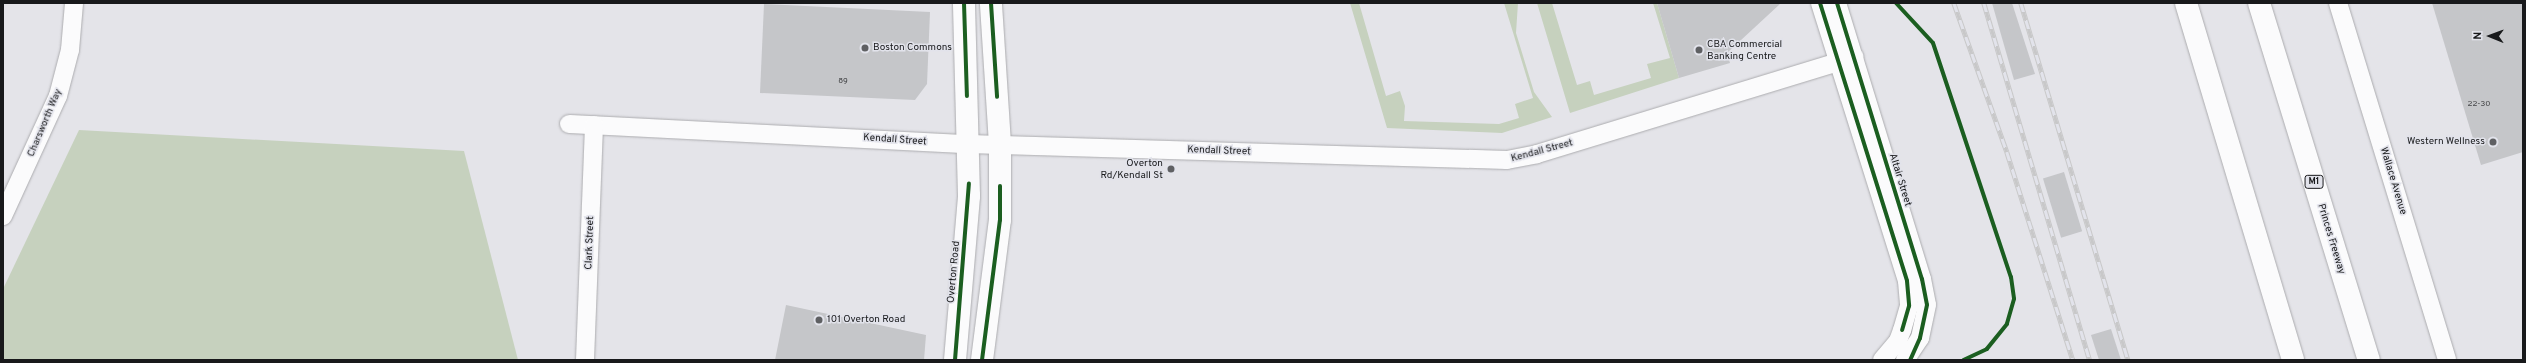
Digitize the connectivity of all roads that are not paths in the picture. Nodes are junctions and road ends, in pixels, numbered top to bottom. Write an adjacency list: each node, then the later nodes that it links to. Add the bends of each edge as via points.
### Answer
1 (74, 3): 14 (street, Charsworth Way, via 70,50 58,96)
2 (964, 3): 12 (main road, Overton Road)
3 (992, 3): 13 (main road)
4 (1820, 3): 9 (street, Altair Street)
5 (1837, 3): 9 (street, Altair Street)
6 (2186, 3): 20 (main road)
7 (2259, 3): 21 (main road, Princes Freeway / M1)
8 (2338, 3): 22 (street, Wallace Avenue)
9 (1847, 60): 13 (street, Kendall Street, via 1537,154 1506,160); 18 (street, Altair Street, via 1907,281 1909,306 1902,330 1898,341); 19 (street, Altair Street, via 1922,279 1927,305 1920,338)
10 (569, 124): 11 (street, Kendall Street)
11 (594, 125): 12 (street, Kendall Street); 15 (street, Clark Street)
12 (968, 144): 13 (street, Kendall Street); 16 (main road, Overton Road, via 969,196)
13 (1000, 144): 17 (main road, via 1000,220)
14 (3, 216)
15 (585, 360)
16 (955, 360)
17 (982, 360)
18 (1882, 360)
19 (1905, 360)
20 (2293, 360)
21 (2369, 360)
22 (2447, 360)

